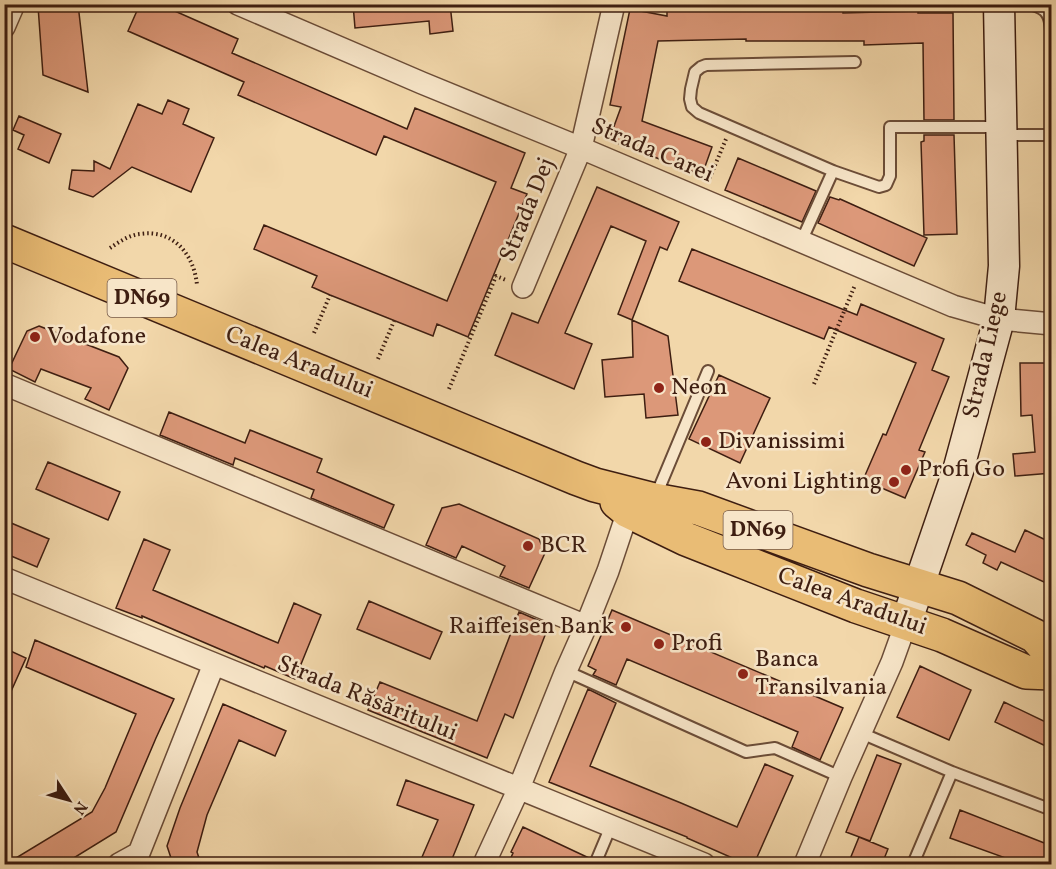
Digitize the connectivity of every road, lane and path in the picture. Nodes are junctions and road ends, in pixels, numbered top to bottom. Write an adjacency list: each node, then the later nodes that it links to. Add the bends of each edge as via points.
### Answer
1 (15, 4): 6 (street)
2 (238, 4): 12 (street, Strada Carei)
3 (614, 4): 12 (street, Strada Dej)
4 (999, 4): 10 (street, Strada Liege)
5 (1030, 4): 7 (lane, via 1047,12)
6 (4, 27)
7 (1052, 57)
8 (855, 63): 9 (lane, via 700,67 691,89 692,107)
9 (731, 127): 13 (lane); 14 (path)
10 (1002, 131): 11 (lane); 13 (lane, via 890,127 890,176 886,185 879,187); 22 (street, Strada Liege, via 1004,266)
11 (1052, 135)
12 (581, 148): 14 (street, Strada Carei); 20 (street, Strada Dej)
13 (833, 171): 16 (lane)
14 (700, 200): 16 (street, Strada Carei)
15 (4, 241): 31 (main road, Calea Aradului / DN69)
16 (801, 242): 18 (street, Strada Carei)
17 (111, 248): 19 (path, via 140,234 158,234 175,242 188,255)
18 (862, 268): 22 (street, Strada Carei, via 953,306); 29 (path)
19 (197, 285)
20 (523, 287): 30 (path, Strada Dej, via 496,276)
21 (330, 295): 25 (path)
22 (999, 320): 24 (street, Strada Carei); 33 (street, Strada Liege, via 958,471)
23 (394, 321): 26 (path)
24 (1052, 324)
25 (314, 333)
26 (378, 359)
27 (708, 370): 31 (lane)
28 (4, 384): 35 (street)
29 (814, 384)
30 (448, 389)
31 (641, 506): 33 (main road, Calea Aradului / DN69, via 698,508); 34 (main road, Calea Aradului / DN69, via 686,539); 35 (street)
32 (7, 584): 37 (street, Strada Răsăritului)
33 (919, 586): 34 (street, Strada Liege); 36 (main road, Calea Aradului / DN69, via 958,598 1035,636)
34 (906, 623): 39 (main road, Calea Aradului / DN69, via 942,634 1026,672); 40 (street)
35 (586, 626): 38 (street)
36 (1052, 656)
37 (214, 664): 43 (street, Strada Răsăritului); 46 (street)
38 (566, 670): 42 (lane, via 747,752 775,748); 43 (street)
39 (1052, 673)
40 (861, 733): 41 (lane); 42 (street)
41 (952, 772): 44 (lane); 52 (lane)
42 (841, 777): 51 (street)
43 (519, 788): 45 (street, Strada Răsăritului); 48 (street)
44 (1052, 810)
45 (611, 826): 49 (lane); 50 (street, Strada Răsăritului)
46 (143, 859): 47 (street)
47 (119, 864)
48 (484, 864)
49 (595, 864)
50 (704, 864)
51 (805, 864)
52 (913, 864)

